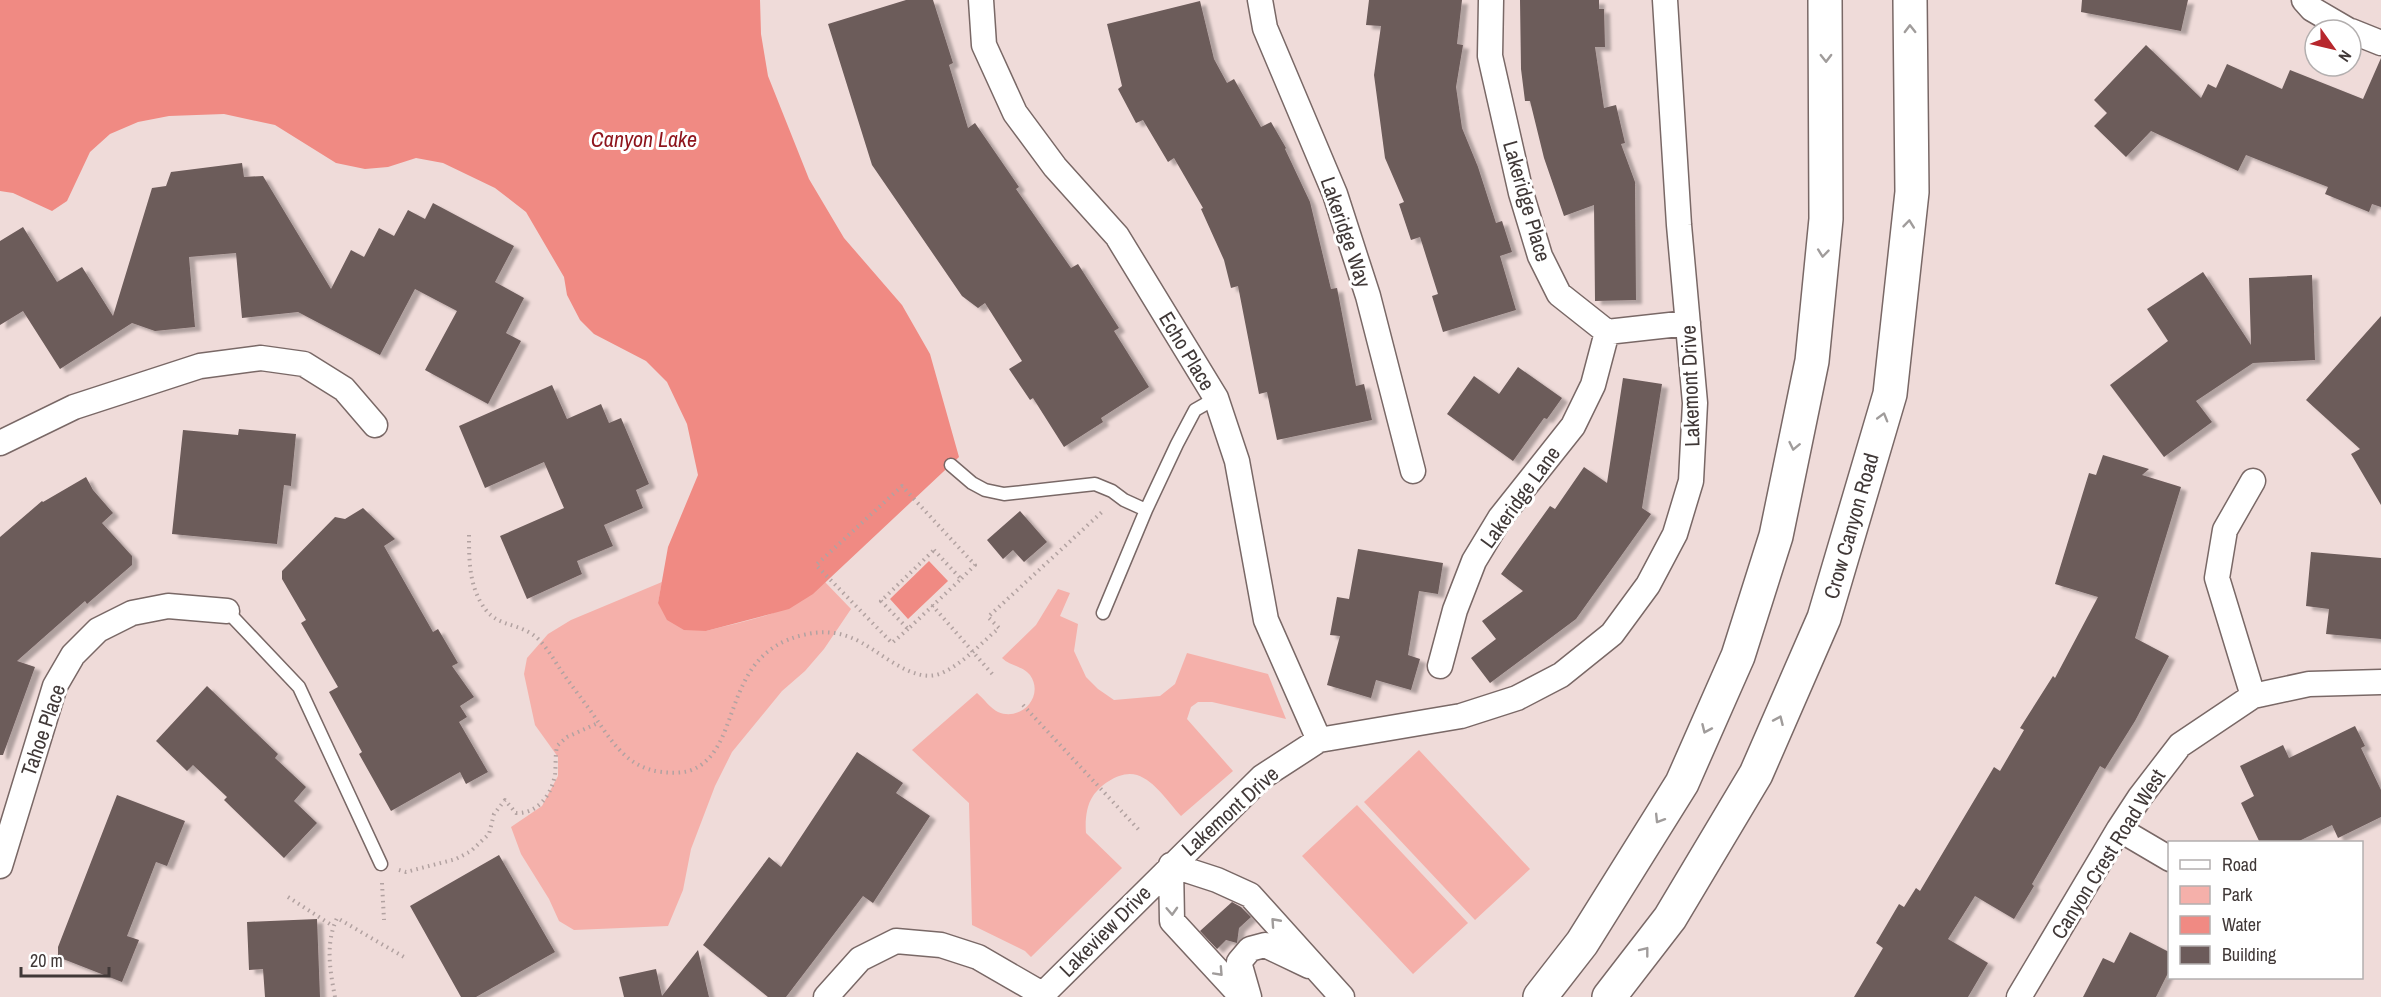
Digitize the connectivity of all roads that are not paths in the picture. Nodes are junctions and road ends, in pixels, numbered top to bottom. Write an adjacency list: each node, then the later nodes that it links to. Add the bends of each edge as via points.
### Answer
1 (981, 0): 13 (street, Echo Place, via 984,45 1016,113 1055,167 1117,236)
2 (1260, 0): 17 (street, Lakeridge Way, via 1265,28 1335,194 1368,296)
3 (1491, 0): 12 (street, Lakeridge Place, via 1490,56 1540,256 1559,294)
4 (1665, 0): 11 (street, Lakemont Drive)
5 (1825, 0): 37 (main road, one-way to 37, via 1827,219 1812,361 1776,536 1738,656 1682,783 1582,944)
6 (1910, 0): 38 (main road, Crow Canyon Road, one-way to 6, via 1670,918 1756,774 1824,618 1890,394 1912,192)
7 (2304, 0): 8 (street)
8 (2328, 18)
9 (2363, 36): 10 (street)
10 (2381, 43)
11 (1689, 322): 12 (street); 25 (street, Lakemont Drive, via 1695,403 1691,480 1675,534 1648,585 1612,634 1561,675 1517,698 1461,716)
12 (1606, 332): 22 (street, Lakeridge Lane, via 1593,385 1573,426 1500,518 1474,561)
13 (1216, 398): 19 (lane, via 1195,410); 25 (street, Echo Place, via 1237,461 1266,620)
14 (375, 425): 15 (street, via 345,389 304,364 261,358 200,366 84,403)
15 (0, 442)
16 (951, 465): 19 (lane, via 985,490 1004,494 1095,484)
17 (1413, 471)
18 (2253, 481): 24 (street, via 2225,530 2217,578)
19 (1146, 510): 21 (lane)
20 (228, 611): 28 (lane, via 299,687); 30 (street, Tahoe Place, via 168,606 132,613 98,630 73,655 55,686)
21 (1103, 613)
22 (1440, 666)
23 (2381, 682): 24 (street, Canyon Crest Road West, via 2309,684)
24 (2253, 696): 26 (street, Canyon Crest Road West, via 2180,745)
25 (1319, 740): 29 (street, Lakemont Drive, via 1262,777)
26 (2120, 829): 27 (street); 39 (street, Canyon Crest Road West)
27 (2168, 858)
28 (381, 864)
29 (1171, 865): 31 (street, one-way to 29, via 1250,895); 32 (street, Lakeview Drive); 34 (street, one-way to 34, via 1172,921)
30 (0, 866)
31 (1319, 971): 35 (street, via 1265,945 1250,950 1239,962); 36 (street)
32 (1041, 996): 33 (street, via 978,957 941,945 897,941 860,959)
33 (826, 997)
34 (1242, 997)
35 (1249, 997)
36 (1342, 997)
37 (1540, 997)
38 (1610, 997)
39 (2019, 997)

